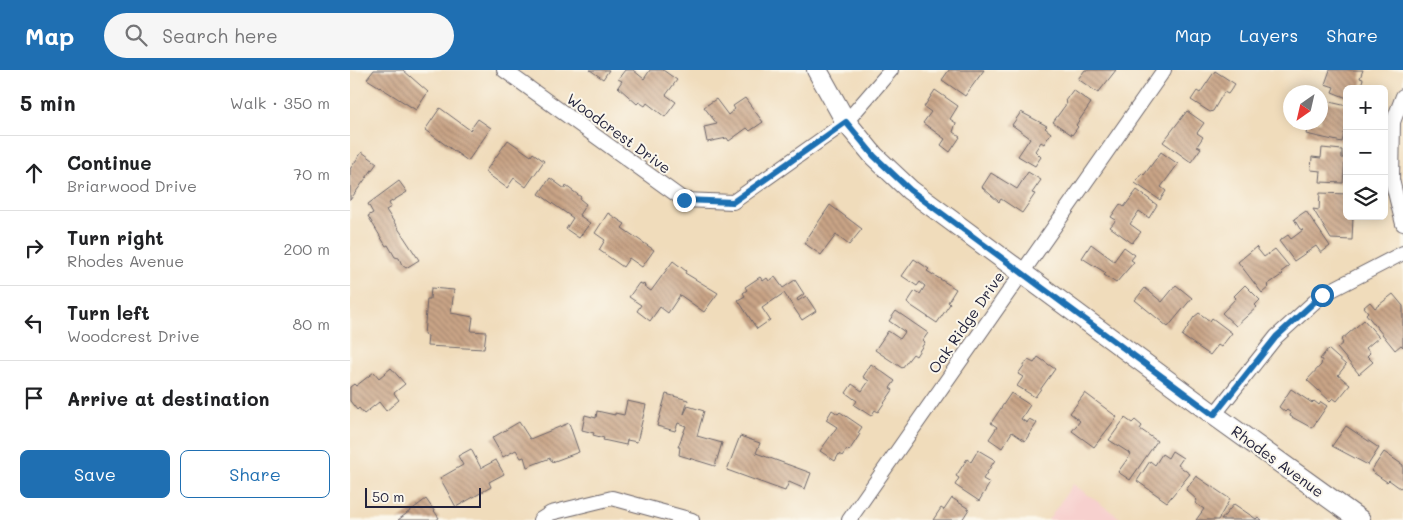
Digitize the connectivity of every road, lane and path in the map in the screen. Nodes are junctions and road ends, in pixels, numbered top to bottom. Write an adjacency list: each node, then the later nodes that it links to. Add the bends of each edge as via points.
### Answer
1 (504, 70): 6 (street, Woodcrest Drive, via 684,200 733,202)
2 (817, 70): 6 (main road, Rhodes Avenue)
3 (891, 70): 6 (street, Woodcrest Drive)
4 (1164, 70): 9 (street, Oak Ridge Drive)
5 (1403, 96): 7 (street, via 1393,122 1392,180)
6 (846, 122): 9 (main road, Rhodes Avenue, via 874,156 910,190)
7 (1403, 224)
8 (1403, 253): 10 (street, via 1322,295 1276,337)
9 (1022, 271): 10 (main road, Rhodes Avenue); 13 (street, Oak Ridge Drive)
10 (1214, 415): 14 (main road, Rhodes Avenue)
11 (540, 520): 12 (street, via 551,513 612,498)
12 (692, 520)
13 (848, 520)
14 (1360, 520)

